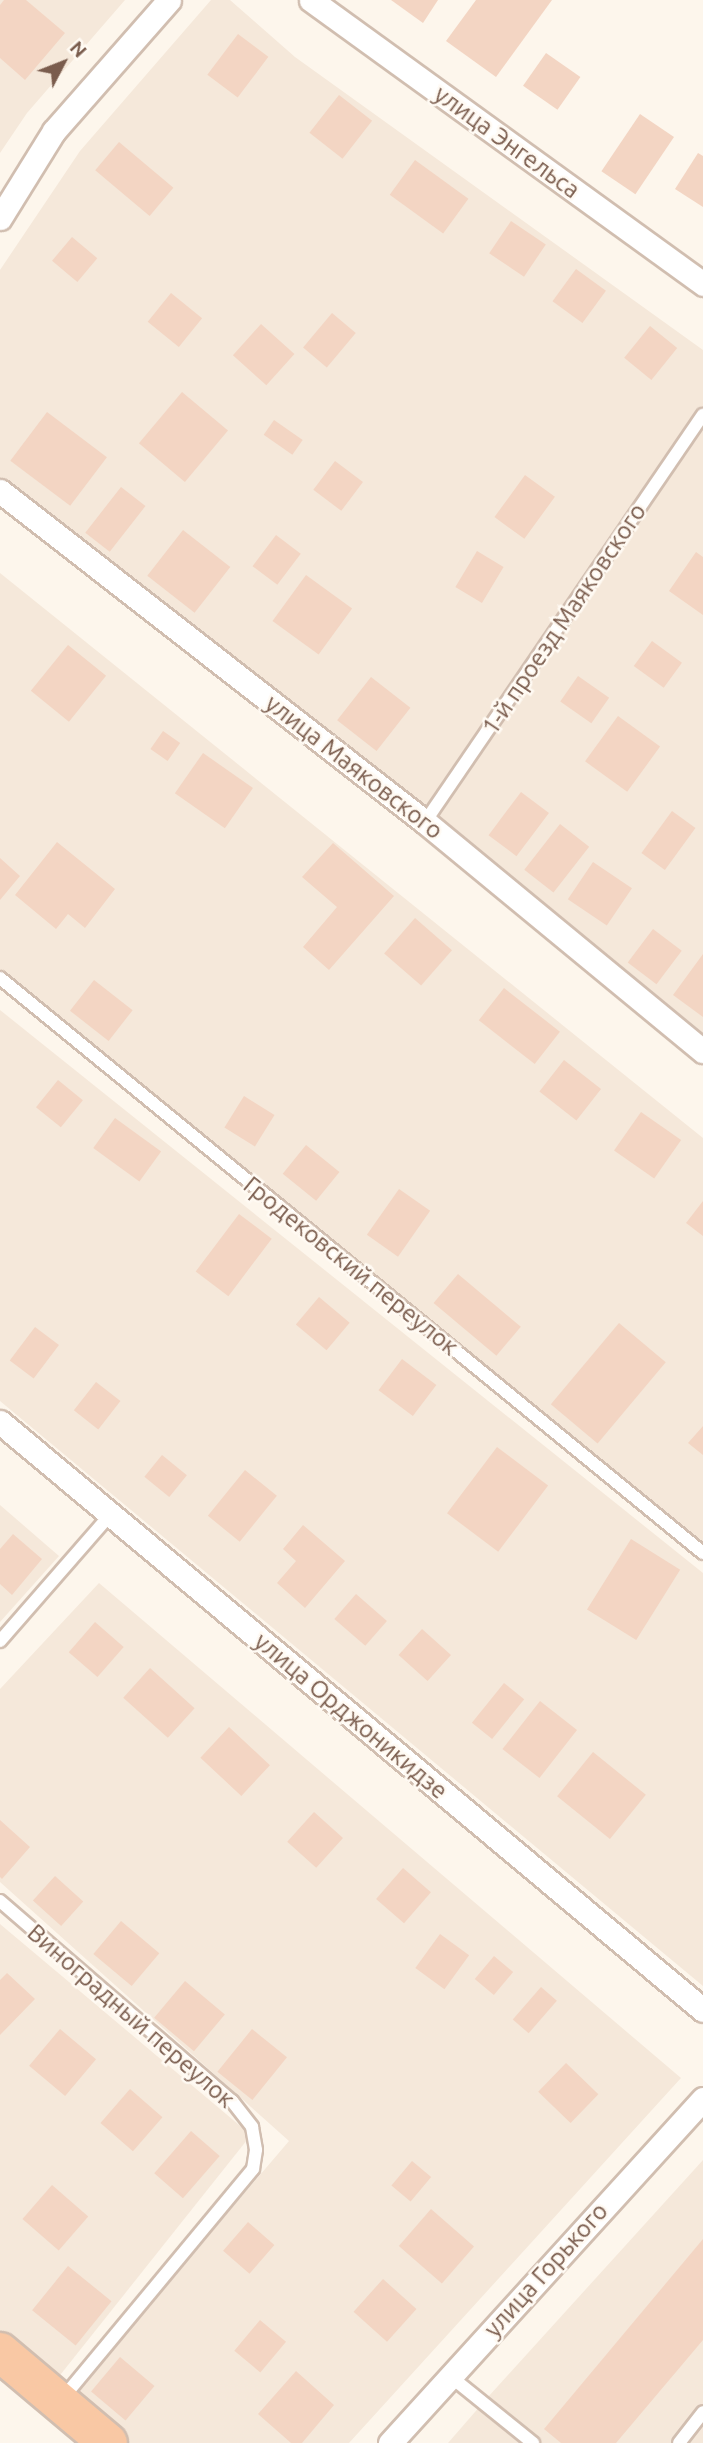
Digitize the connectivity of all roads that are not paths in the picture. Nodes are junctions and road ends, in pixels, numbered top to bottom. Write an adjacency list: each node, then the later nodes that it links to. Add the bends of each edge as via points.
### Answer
1 (169, 0): 3 (street, via 54,131)
2 (311, 0): 4 (street, улица Энгельса)
3 (0, 218)
4 (703, 284)
5 (703, 415): 7 (lane, 1-й проезд Маяковского)
6 (0, 491): 7 (street, улица Маяковского)
7 (425, 822): 9 (street, улица Маяковского)
8 (0, 978): 12 (lane, Гродековский переулок)
9 (703, 1051)
10 (0, 1422): 11 (street, улица Орджоникидзе)
11 (110, 1516): 13 (lane); 15 (street, улица Орджоникидзе)
12 (703, 1553)
13 (0, 1641)
14 (0, 1901): 19 (lane, Виноградный переулок, via 232,2101 253,2127 256,2150 253,2169)
15 (703, 2010)
16 (703, 2099): 18 (street, улица Горького)
17 (0, 2352): 19 (highway)
18 (450, 2376): 22 (street, улица Горького); 23 (lane)
19 (59, 2402): 21 (highway)
20 (703, 2413): 24 (lane)
21 (108, 2443)
22 (390, 2443)
23 (533, 2443)
24 (679, 2443)

